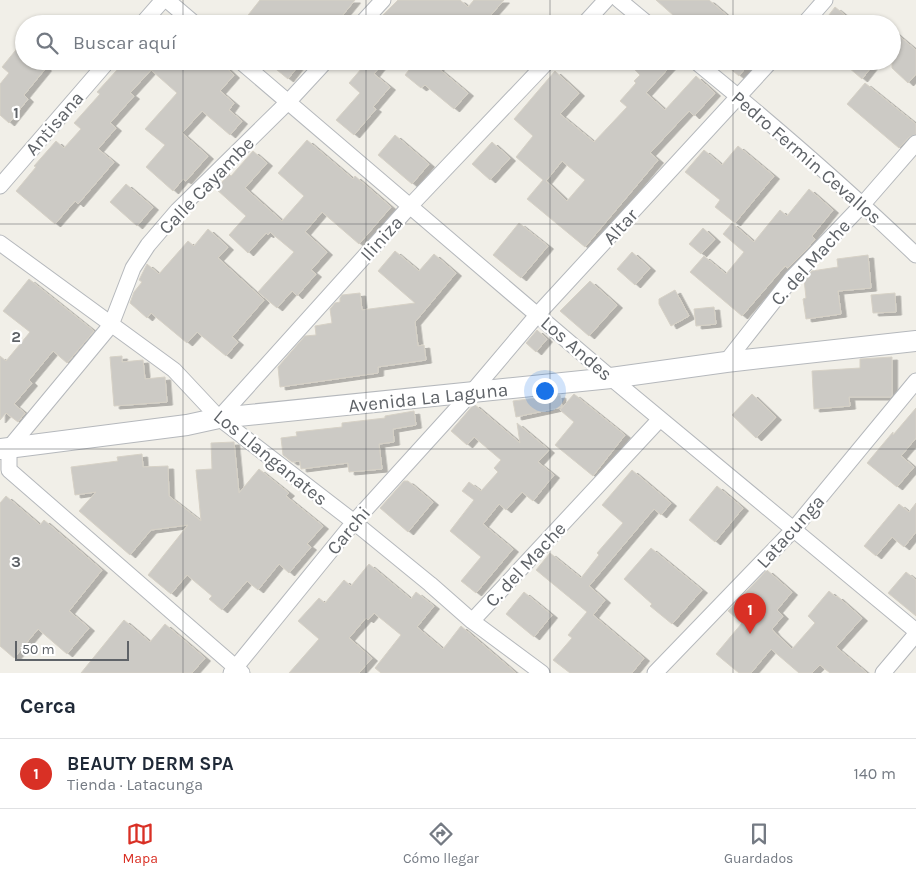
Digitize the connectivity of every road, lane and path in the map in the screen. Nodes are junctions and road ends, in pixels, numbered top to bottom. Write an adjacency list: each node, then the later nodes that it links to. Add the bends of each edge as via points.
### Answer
1 (165, 0): 6 (street); 7 (street)
2 (383, 0): 8 (street)
3 (606, 0): 9 (street)
4 (619, 0): 10 (street)
5 (825, 0): 11 (street)
6 (151, 15)
7 (184, 15)
8 (369, 15)
9 (592, 15)
10 (637, 15)
11 (812, 15)
12 (100, 70): 21 (street, Antisana)
13 (251, 70): 19 (street, Los Andes)
14 (318, 70): 19 (street, Calle Cayambe)
15 (539, 70): 23 (street, Iliniza)
16 (706, 70): 18 (street, Pedro Fermin Cevallos)
17 (763, 70): 18 (street, Altar)
18 (739, 97): 22 (street, Pedro Fermin Cevallos); 26 (street, Altar)
19 (289, 102): 23 (street, Los Andes); 27 (street, Calle Cayambe, via 178,210 148,245 132,268)
20 (916, 143): 22 (street, C. del Mache)
21 (0, 186)
22 (862, 204): 25 (street, Pedro Fermin Cevallos); 29 (street, C. del Mache, via 792,278)
23 (410, 206): 26 (street, Los Andes); 33 (street, Iliniza)
24 (0, 243): 27 (street, Los Llanganates)
25 (916, 255)
26 (538, 314): 30 (street, Los Andes); 32 (street, Altar)
27 (111, 325): 33 (street, Los Llanganates, via 174,370); 35 (street, Calle Cayambe)
28 (916, 340): 29 (street, Avenida La Laguna)
29 (726, 362): 30 (street, Avenida La Laguna)
30 (611, 378): 32 (street, Avenida La Laguna); 34 (street, Los Andes)
31 (916, 381): 38 (street, Latacunga)
32 (472, 392): 33 (street, Avenida La Laguna); 37 (street, Carchi)
33 (219, 418): 35 (street, Avenida La Laguna, via 187,425); 37 (street, Los Llanganates)
34 (660, 418): 38 (street, Los Andes); 39 (street, C. del Mache)
35 (4, 448): 36 (street)
36 (4, 475): 41 (street)
37 (354, 522): 39 (street, Los Llanganates); 41 (street, Carchi)
38 (793, 530): 40 (street, Los Andes); 43 (street, Latacunga)
39 (472, 621): 42 (street, Los Llanganates)
40 (916, 633): 44 (street)
41 (236, 671)
42 (542, 673)
43 (655, 673)
44 (883, 673)

